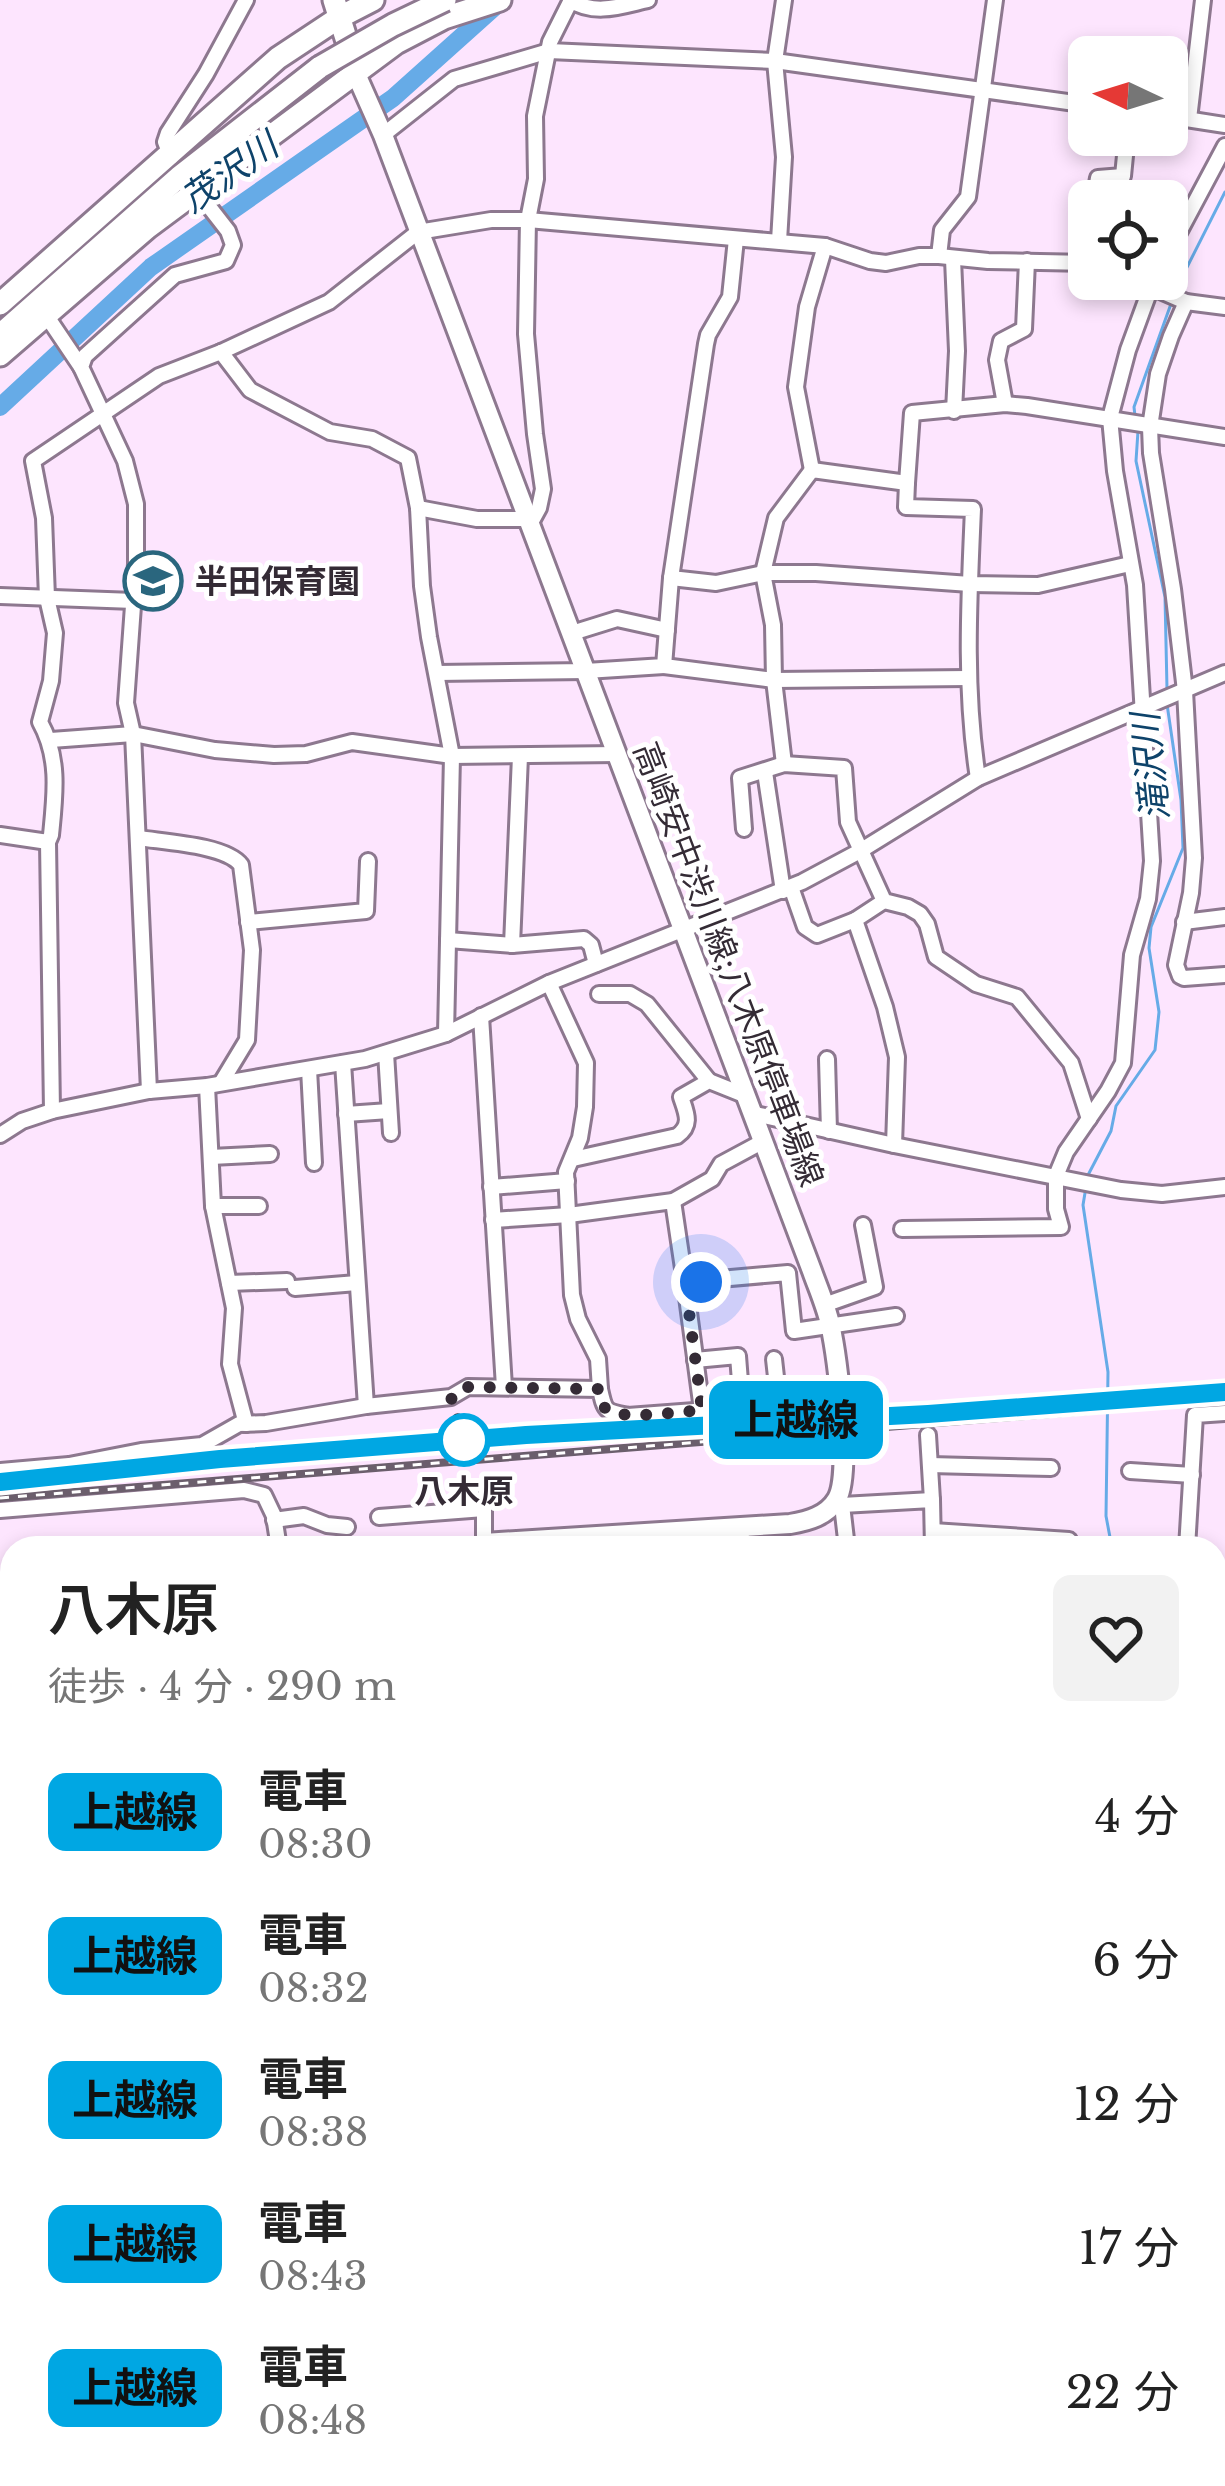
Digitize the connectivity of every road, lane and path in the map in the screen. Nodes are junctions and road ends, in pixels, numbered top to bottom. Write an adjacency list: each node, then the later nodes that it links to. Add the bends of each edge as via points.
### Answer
1 (246, 0): 20 (street, via 168,133)
2 (373, 0): 9 (highway)
3 (500, 0): 10 (highway)
4 (570, 0): 5 (street, via 600,10); 11 (street)
5 (648, 0)
6 (784, 0): 12 (street)
7 (994, 0): 14 (street)
8 (1203, 0): 16 (street)
9 (337, 9): 13 (highway); 20 (highway)
10 (445, 9): 13 (highway); 30 (highway, bridge, via 393,25 320,67)
11 (549, 51): 12 (street); 18 (street, via 454,79); 25 (street)
12 (775, 61): 14 (street); 28 (street, via 784,157)
13 (356, 74): 18 (main road, 高崎安中渋川線;八木原停車場線); 23 (highway)
14 (981, 88): 15 (street); 31 (street, via 968,196 942,230)
15 (1068, 102)
16 (1190, 119): 17 (street)
17 (1225, 124)
18 (381, 129): 26 (main road, 高崎安中渋川線;八木原停車場線)
19 (1225, 146): 24 (street)
20 (170, 155): 36 (highway)
21 (1125, 156): 22 (street, via 1123,176)
22 (1098, 180)
23 (197, 191): 38 (highway); 43 (street, via 228,231 226,261 175,275)
24 (1188, 216)
25 (528, 220): 26 (street); 27 (street); 53 (street, via 526,334 543,489)
26 (418, 232): 41 (street, via 329,302); 53 (main road, 高崎安中渋川線;八木原停車場線)
27 (736, 239): 28 (street); 56 (street, via 730,297 706,344)
28 (779, 241): 29 (street)
29 (825, 246): 31 (street, via 886,263); 50 (street, via 806,308 796,387)
30 (98, 248): 39 (highway); 40 (highway)
31 (946, 257): 32 (street); 45 (street, via 957,350)
32 (1027, 262): 33 (street); 44 (street, via 1024,329 1000,341)
33 (1068, 263)
34 (1148, 300): 47 (street)
35 (1184, 301): 37 (street); 48 (street)
36 (0, 304)
37 (1225, 307)
38 (46, 315): 42 (highway); 43 (street)
39 (0, 322)
40 (0, 334)
41 (220, 352): 46 (street, via 159,376); 52 (street, via 250,390 330,432 371,439 407,458)
42 (0, 355)
43 (81, 367): 46 (street)
44 (1005, 404): 45 (street); 47 (street)
45 (954, 411): 51 (street, via 912,413)
46 (101, 414): 59 (street, via 33,460); 60 (street, via 136,504)
47 (1110, 418): 48 (street); 54 (street)
48 (1148, 427): 49 (street); 69 (street)
49 (1225, 437)
50 (812, 470): 51 (street); 55 (street, via 776,518)
51 (907, 483): 57 (street, via 906,507 973,509)
52 (418, 508): 53 (street); 65 (street)
53 (528, 519): 62 (main road, 高崎安中渋川線;八木原停車場線)
54 (1130, 565): 57 (street, via 1038,585); 70 (street)
55 (763, 572): 56 (street, via 716,583); 57 (street); 68 (street)
56 (671, 578): 61 (street)
57 (970, 584): 67 (street)
58 (0, 596): 59 (street)
59 (47, 598): 60 (street); 72 (street, via 55,632 40,722)
60 (134, 601): 71 (street, via 126,703)
61 (667, 630): 62 (street, via 617,619); 63 (street)
62 (572, 633): 64 (main road, 高崎安中渋川線;八木原停車場線)
63 (664, 666): 64 (street); 68 (street)
64 (586, 671): 65 (street); 73 (main road, 高崎安中渋川線;八木原停車場線)
65 (437, 674): 74 (street)
66 (1224, 675): 69 (street)
67 (968, 678): 68 (street); 78 (street)
68 (774, 680): 76 (street)
69 (1186, 691): 70 (street); 90 (street, via 1194,859)
70 (1144, 706): 78 (street); 111 (street, via 1148,899 1132,955 1123,1063)
71 (133, 734): 72 (street); 74 (street, via 274,755 352,742); 81 (street)
72 (50, 740): 82 (street, via 56,784)
73 (618, 754): 75 (street); 91 (main road, 高崎安中渋川線;八木原停車場線)
74 (452, 755): 75 (street); 92 (street)
75 (520, 756): 93 (street)
76 (784, 764): 77 (street); 83 (street, via 844,768 848,822)
77 (765, 772): 79 (street, via 740,778); 85 (street)
78 (978, 778): 83 (street)
79 (744, 829)
80 (0, 835): 82 (street)
81 (139, 838): 89 (street, via 235,857); 106 (street)
82 (48, 842): 108 (street)
83 (860, 851): 85 (street); 86 (street)
84 (368, 861): 89 (street, via 366,911)
85 (787, 889): 88 (street, via 817,935); 91 (street)
86 (884, 901): 88 (street); 111 (street, via 920,914 937,957 976,984 1017,997 1071,1064)
87 (1225, 917): 90 (street)
88 (855, 920): 118 (street, via 897,1057)
89 (248, 922): 105 (street, via 247,1040)
90 (1184, 922): 95 (street, via 1180,976)
91 (682, 930): 94 (street); 107 (main road, 高崎安中渋川線;八木原停車場線)
92 (448, 940): 93 (street); 99 (street)
93 (512, 945): 94 (street, via 584,939)
94 (596, 964): 96 (street)
95 (1225, 976)
96 (550, 983): 98 (street); 121 (street, via 586,1063)
97 (599, 994): 104 (street, via 630,994 646,1004)
98 (481, 1016): 99 (street); 125 (street)
99 (446, 1034): 100 (street)
100 (386, 1053): 102 (street); 109 (street)
101 (827, 1059): 114 (street)
102 (343, 1063): 103 (street); 110 (street)
103 (309, 1069): 105 (street); 122 (street)
104 (709, 1082): 107 (street); 121 (street, via 681,1097 688,1121 677,1136)
105 (214, 1084): 106 (street); 120 (street)
106 (149, 1091): 108 (street)
107 (748, 1104): 114 (street); 117 (main road, 高崎安中渋川線;八木原停車場線)
108 (52, 1111): 113 (street)
109 (389, 1111): 110 (street); 115 (street)
110 (346, 1114): 136 (street)
111 (1089, 1119): 123 (street)
112 (0, 1120): 113 (street)
113 (22, 1121): 116 (street)
114 (830, 1131): 118 (street)
115 (391, 1133)
116 (0, 1135)
117 (762, 1142): 127 (street); 137 (main road, 高崎安中渋川線;八木原停車場線)
118 (894, 1145): 123 (street)
119 (270, 1154): 120 (street)
120 (211, 1157): 129 (street)
121 (573, 1160): 124 (street)
122 (314, 1163)
123 (1056, 1176): 126 (street, via 1146,1193); 133 (street, via 1060,1227)
124 (567, 1181): 125 (street); 130 (street)
125 (491, 1187): 131 (street)
126 (1225, 1187)
127 (673, 1201): 130 (street); 134 (street)
128 (260, 1205): 129 (street)
129 (213, 1206): 135 (street)
130 (568, 1215): 131 (street); 142 (street, via 572,1295 598,1359)
131 (493, 1220): 141 (street)
132 (863, 1225): 137 (street, via 877,1284)
133 (902, 1229)
134 (685, 1282): 137 (street, via 788,1274 794,1331); 140 (street)
135 (229, 1283): 136 (street); 149 (street, via 230,1364)
136 (357, 1283): 145 (street)
137 (827, 1315): 138 (street); 143 (main road, 高崎安中渋川線;八木原停車場線)
138 (896, 1316)
139 (774, 1358): 144 (street)
140 (695, 1360): 146 (street, via 738,1356); 147 (street)
141 (504, 1388): 142 (street); 145 (street)
142 (600, 1389): 147 (street, via 608,1412)
143 (840, 1400): 144 (street); 157 (main road, 高崎安中渋川線;八木原停車場線)
144 (779, 1404): 146 (street)
145 (366, 1406): 149 (street)
146 (742, 1407): 147 (street)
147 (702, 1410)
148 (1225, 1413): 155 (street, via 1195,1414)
149 (246, 1424): 153 (street, via 202,1445)
150 (928, 1435): 151 (street)
151 (930, 1465): 152 (street); 156 (street)
152 (1051, 1468)
153 (0, 1471)
154 (1130, 1471): 155 (street)
155 (1192, 1475): 171 (street)
156 (932, 1500): 157 (street); 163 (street)
157 (839, 1503): 161 (main road, via 812,1520); 168 (street)
158 (0, 1510): 160 (street, via 244,1490 264,1495)
159 (379, 1517): 165 (street, via 484,1503)
160 (274, 1520): 162 (street, via 304,1516); 164 (street)
161 (745, 1526): 166 (main road); 167 (street)
162 (347, 1527)
163 (933, 1531): 169 (street); 170 (street)
164 (277, 1536)
165 (484, 1536)
166 (614, 1536)
167 (741, 1536)
168 (845, 1536)
169 (933, 1536)
170 (1009, 1536)
171 (1188, 1536)

